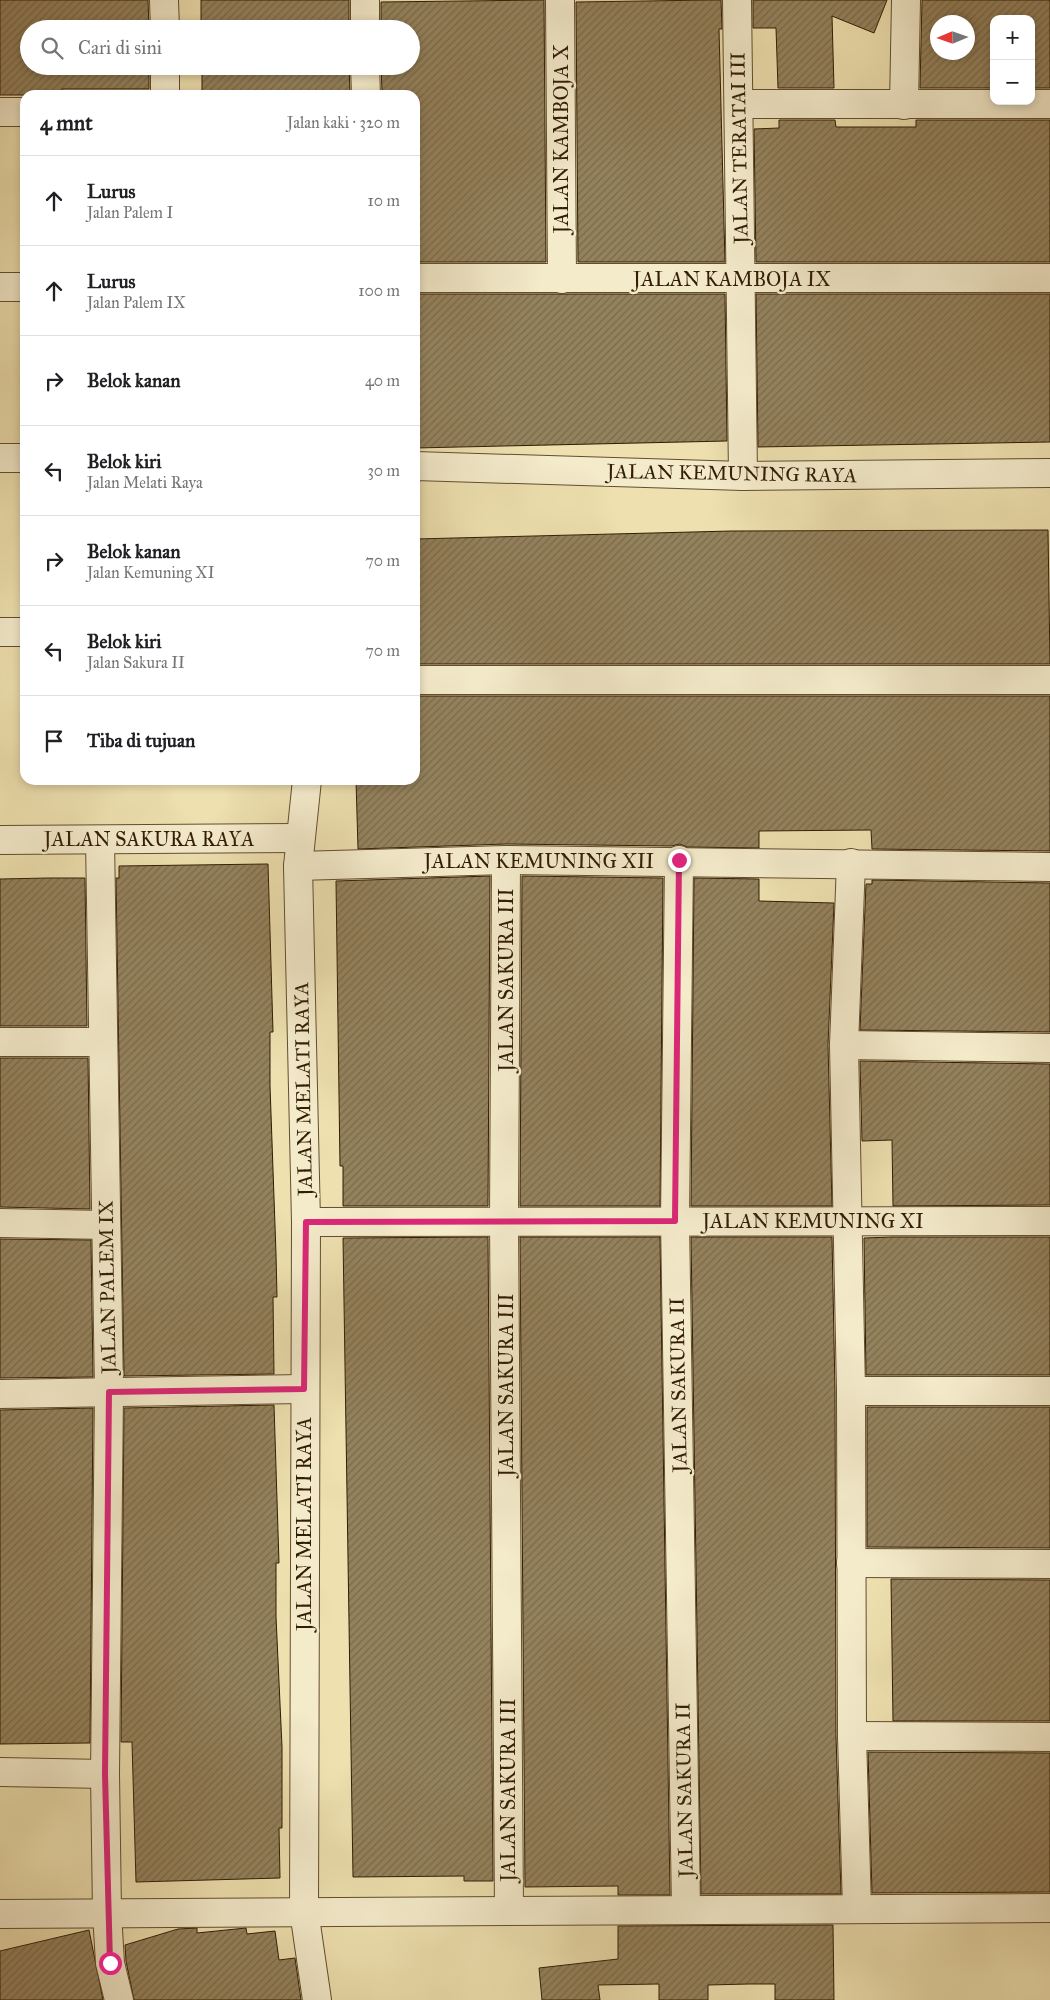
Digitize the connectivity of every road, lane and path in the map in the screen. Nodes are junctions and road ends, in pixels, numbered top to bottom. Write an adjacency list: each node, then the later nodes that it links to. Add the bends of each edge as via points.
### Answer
1 (164, 0): 6 (street)
2 (365, 0): 7 (street)
3 (560, 0): 20 (street, JALAN KAMBOJA X)
4 (737, 0): 12 (street, JALAN TERATAI III)
5 (906, 0): 13 (street)
6 (165, 20)
7 (365, 20)
8 (165, 75): 10 (street)
9 (365, 75): 11 (street)
10 (165, 90)
11 (366, 90)
12 (739, 104): 13 (street); 18 (street, JALAN TERATAI III)
13 (904, 104): 14 (street)
14 (1050, 104)
15 (0, 112): 16 (street)
16 (20, 112)
17 (420, 278): 20 (street, JALAN KAMBOJA IX)
18 (740, 278): 19 (street, JALAN KAMBOJA IX); 20 (street, JALAN KAMBOJA IX); 27 (street, JALAN TERATAI III)
19 (1050, 278)
20 (562, 279)
21 (0, 287): 22 (street)
22 (20, 287)
23 (0, 458): 24 (street)
24 (20, 458)
25 (420, 466): 27 (street, JALAN KEMUNING RAYA)
26 (1050, 473): 27 (street, JALAN KEMUNING RAYA)
27 (743, 476)
28 (0, 632): 29 (street)
29 (20, 632)
30 (420, 680): 31 (street)
31 (1050, 680)
32 (306, 785): 33 (street, JALAN MELATI RAYA)
33 (299, 838): 35 (street, JALAN SAKURA RAYA); 39 (street, JALAN MELATI RAYA)
34 (0, 840): 35 (street, JALAN SAKURA RAYA)
35 (100, 840): 42 (street, JALAN PALEM IX)
36 (506, 860): 37 (street, JALAN KEMUNING XII); 39 (street, JALAN KEMUNING XII); 45 (street, JALAN SAKURA III)
37 (679, 860): 38 (street, JALAN KEMUNING XII); 46 (street, JALAN SAKURA II)
38 (851, 864): 40 (street, JALAN KEMUNING XII); 43 (street)
39 (298, 866): 49 (street, JALAN MELATI RAYA)
40 (1050, 867)
41 (0, 1042): 42 (street)
42 (102, 1042): 51 (street, JALAN PALEM IX)
43 (844, 1045): 44 (street); 47 (street)
44 (1050, 1048)
45 (504, 1221): 46 (street, JALAN KEMUNING XI); 49 (street, JALAN KEMUNING XI); 65 (street, JALAN SAKURA III)
46 (675, 1221): 47 (street, JALAN KEMUNING XI); 66 (street, JALAN SAKURA II)
47 (848, 1221): 48 (street, JALAN KEMUNING XI); 53 (street)
48 (1050, 1221)
49 (306, 1222): 52 (street, JALAN MELATI RAYA)
50 (0, 1223): 51 (street)
51 (106, 1225): 55 (street, JALAN PALEM IX)
52 (304, 1389): 55 (street); 67 (street, JALAN MELATI RAYA)
53 (850, 1391): 54 (street); 57 (street)
54 (1050, 1391)
55 (109, 1392): 56 (street); 62 (street, JALAN PALEM IX)
56 (0, 1394)
57 (851, 1563): 58 (street); 59 (street)
58 (1050, 1564)
59 (852, 1736): 60 (street); 64 (street)
60 (1050, 1737)
61 (0, 1772): 62 (street)
62 (105, 1774): 68 (street, JALAN PALEM IX)
63 (1050, 1908): 64 (street)
64 (857, 1909): 66 (street)
65 (509, 1910): 66 (street); 67 (street)
66 (686, 1910)
67 (304, 1911): 68 (street); 71 (street, JALAN MELATI RAYA)
68 (107, 1913): 69 (street); 70 (street, JALAN PALEM IX, via 110,1963)
69 (0, 1914)
70 (119, 2000)
71 (317, 2000)

